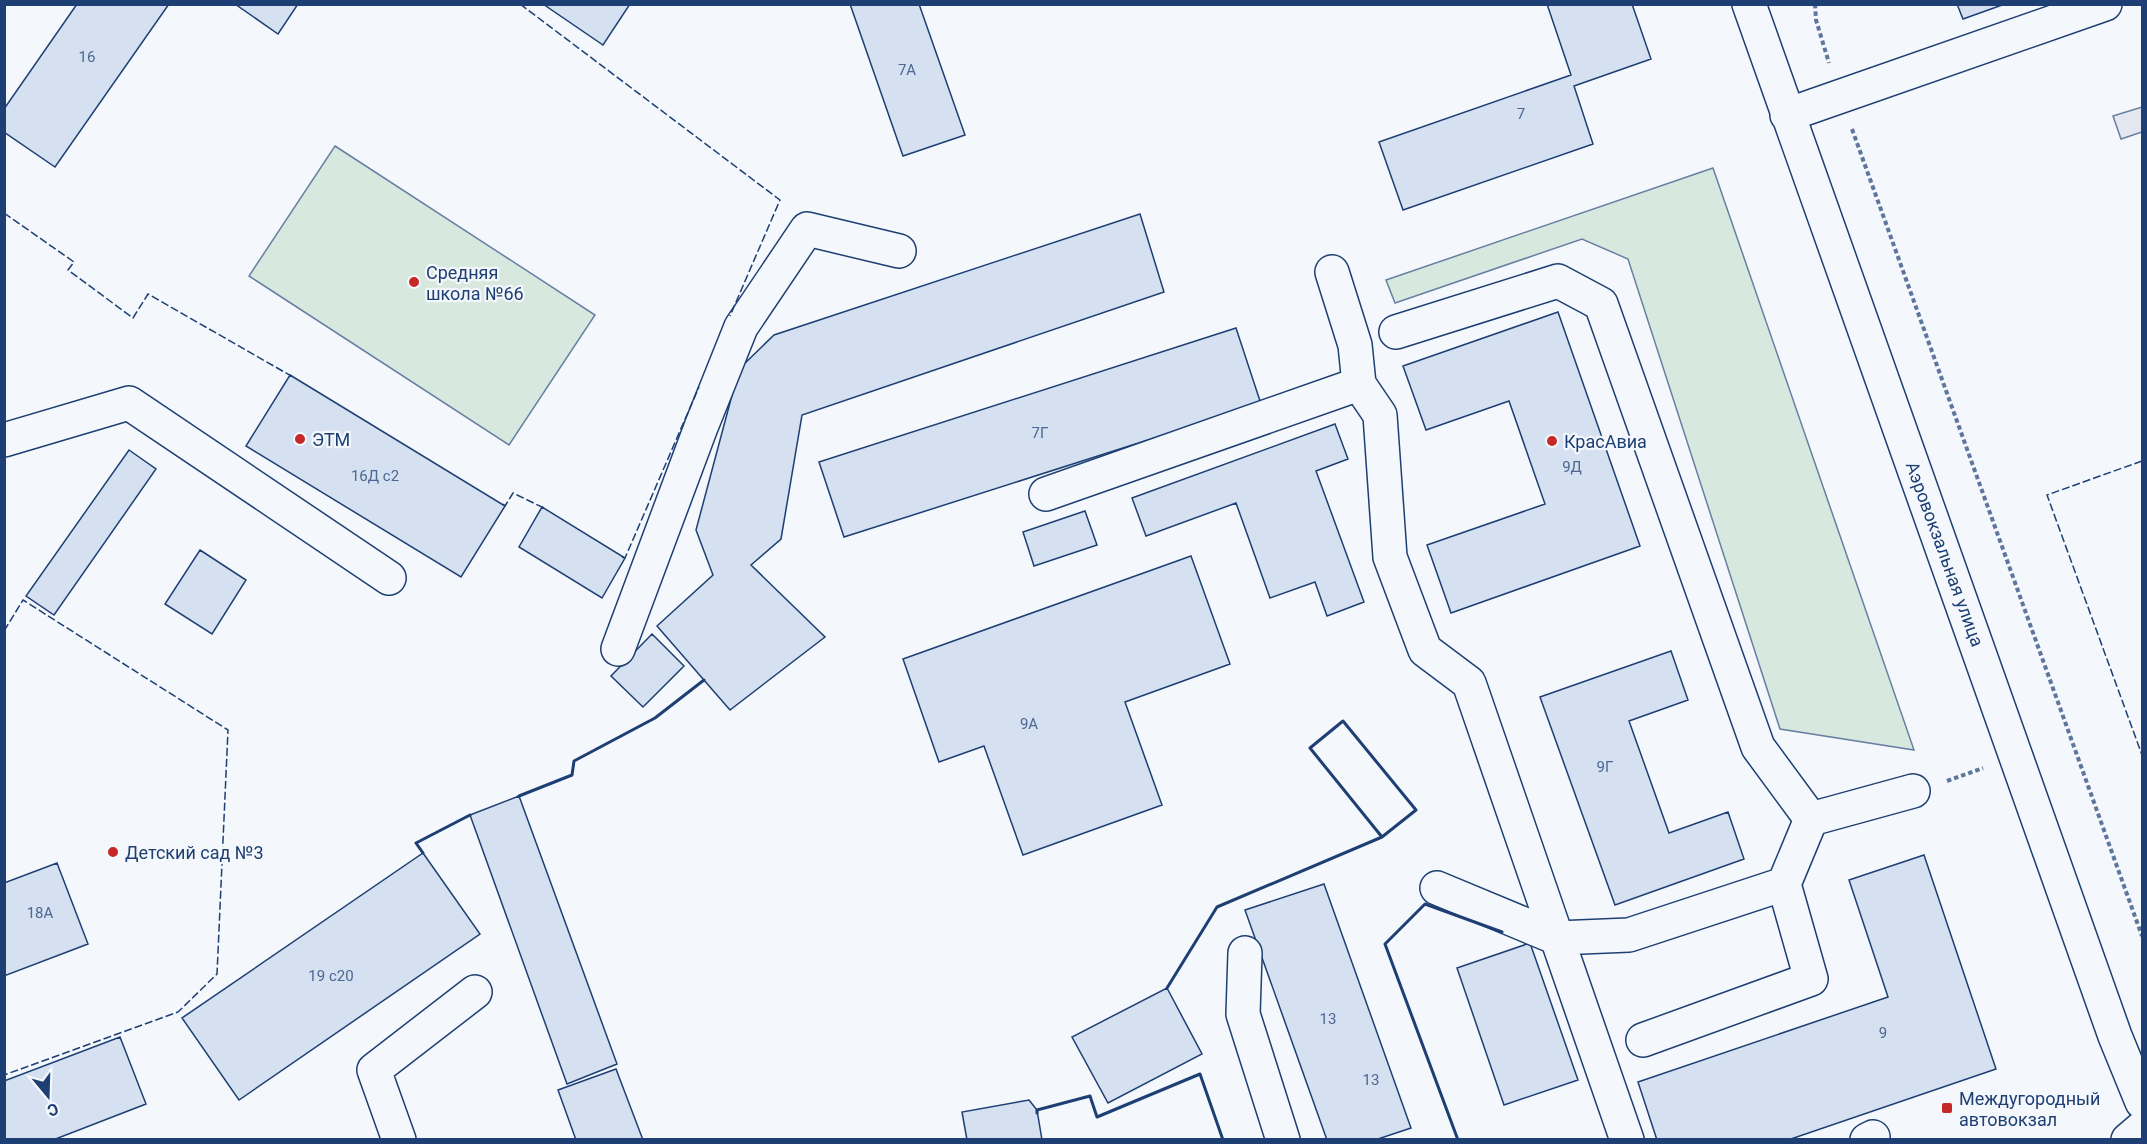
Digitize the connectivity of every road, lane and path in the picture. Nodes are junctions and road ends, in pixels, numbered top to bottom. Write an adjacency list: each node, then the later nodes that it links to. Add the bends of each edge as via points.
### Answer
1 (1749, 4): 5 (street, Аэровокзальная улица)
2 (1815, 4): 4 (path, via 1816,20)
3 (2105, 4): 4 (street)
4 (1840, 96): 5 (street); 19 (path)
5 (1787, 115): 14 (street, Аэровокзальная улица)
6 (899, 251): 13 (street, via 807,229 741,327)
7 (1332, 272): 9 (street, via 1354,345)
8 (1396, 332): 16 (street, via 1558,281 1601,304 1758,747)
9 (1359, 384): 11 (street); 20 (street, via 1380,415 1390,557 1425,650 1469,683)
10 (4, 440): 12 (street, via 129,403)
11 (1047, 495)
12 (389, 578)
13 (618, 649)
14 (2017, 756): 15 (path); 24 (street, Аэровокзальная улица)
15 (1913, 790): 16 (street)
16 (1811, 819): 17 (street)
17 (1784, 884): 20 (street, via 1629,935); 23 (street, via 1811,979)
18 (1437, 888): 20 (street)
19 (2142, 936)
20 (1557, 938): 28 (street)
21 (1245, 953): 27 (street, via 1243,1014)
22 (475, 992): 26 (street, via 374,1070)
23 (1643, 1040)
24 (2142, 1102)
25 (2142, 1128): 29 (street)
26 (399, 1140)
27 (1283, 1140)
28 (1627, 1140)
29 (2128, 1140)

